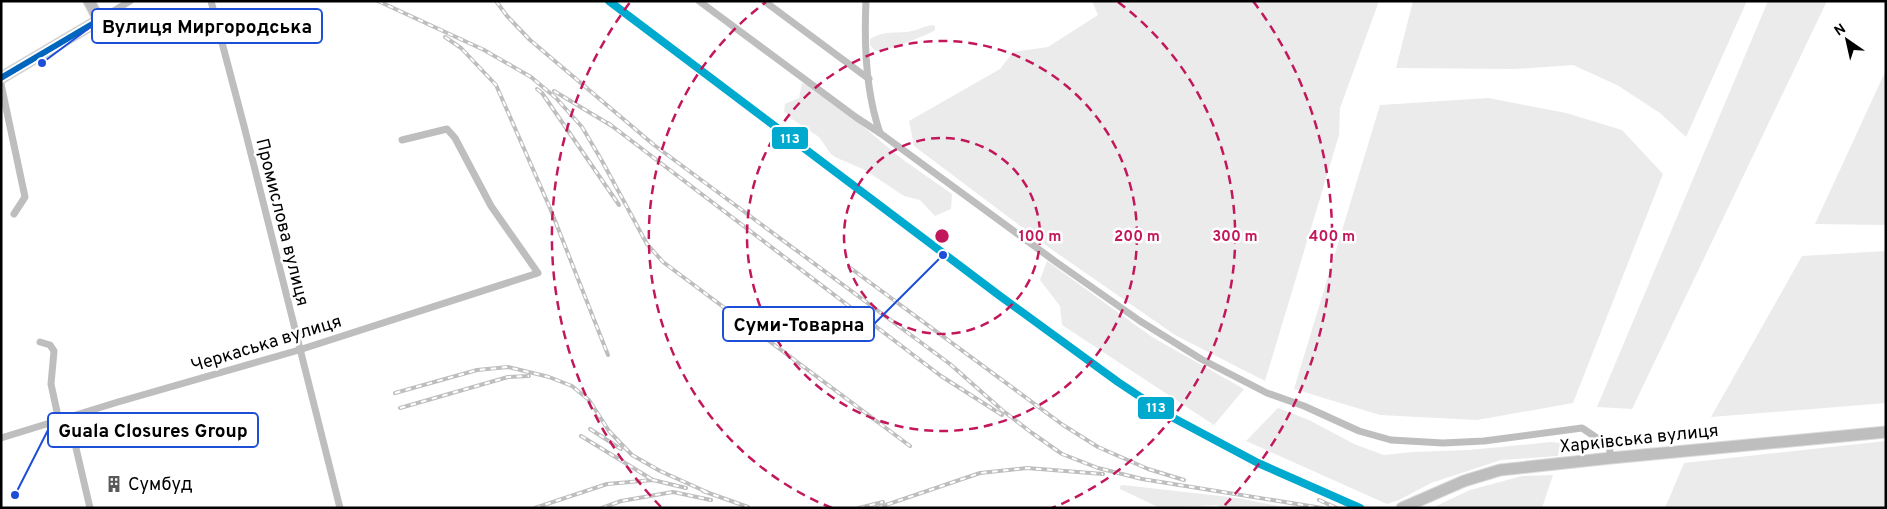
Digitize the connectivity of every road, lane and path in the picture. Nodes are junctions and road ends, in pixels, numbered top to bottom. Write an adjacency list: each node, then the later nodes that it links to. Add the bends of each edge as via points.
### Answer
1 (89, 1): 7 (main road)
2 (130, 1): 7 (street)
3 (211, 1): 15 (street, Промислова вулиця)
4 (699, 1): 11 (street)
5 (764, 1): 9 (street)
6 (866, 1): 9 (street)
7 (99, 20): 8 (main road)
8 (1, 78)
9 (869, 79): 11 (street, via 873,113)
10 (1, 84): 13 (street, via 25,197)
11 (880, 132): 20 (street, via 1140,321 1201,359 1267,393 1359,431 1391,440 1484,441 1582,428 1609,446)
12 (402, 140): 15 (street, Черкаська вулиця, via 447,129 491,206 538,273)
13 (14, 214)
14 (40, 342): 17 (street, via 50,345 54,351 51,384)
15 (299, 350): 16 (street, Черкаська вулиця); 23 (street, Промислова вулиця)
16 (69, 418): 17 (street, Черкаська вулиця); 22 (street)
17 (59, 421): 19 (street, Черкаська вулиця)
18 (1886, 432): 20 (main road, Харківська вулиця)
19 (1, 438)
20 (1611, 458): 21 (main road, Харківська вулиця, via 1500,470)
21 (1405, 506)
22 (90, 508)
23 (340, 508)

